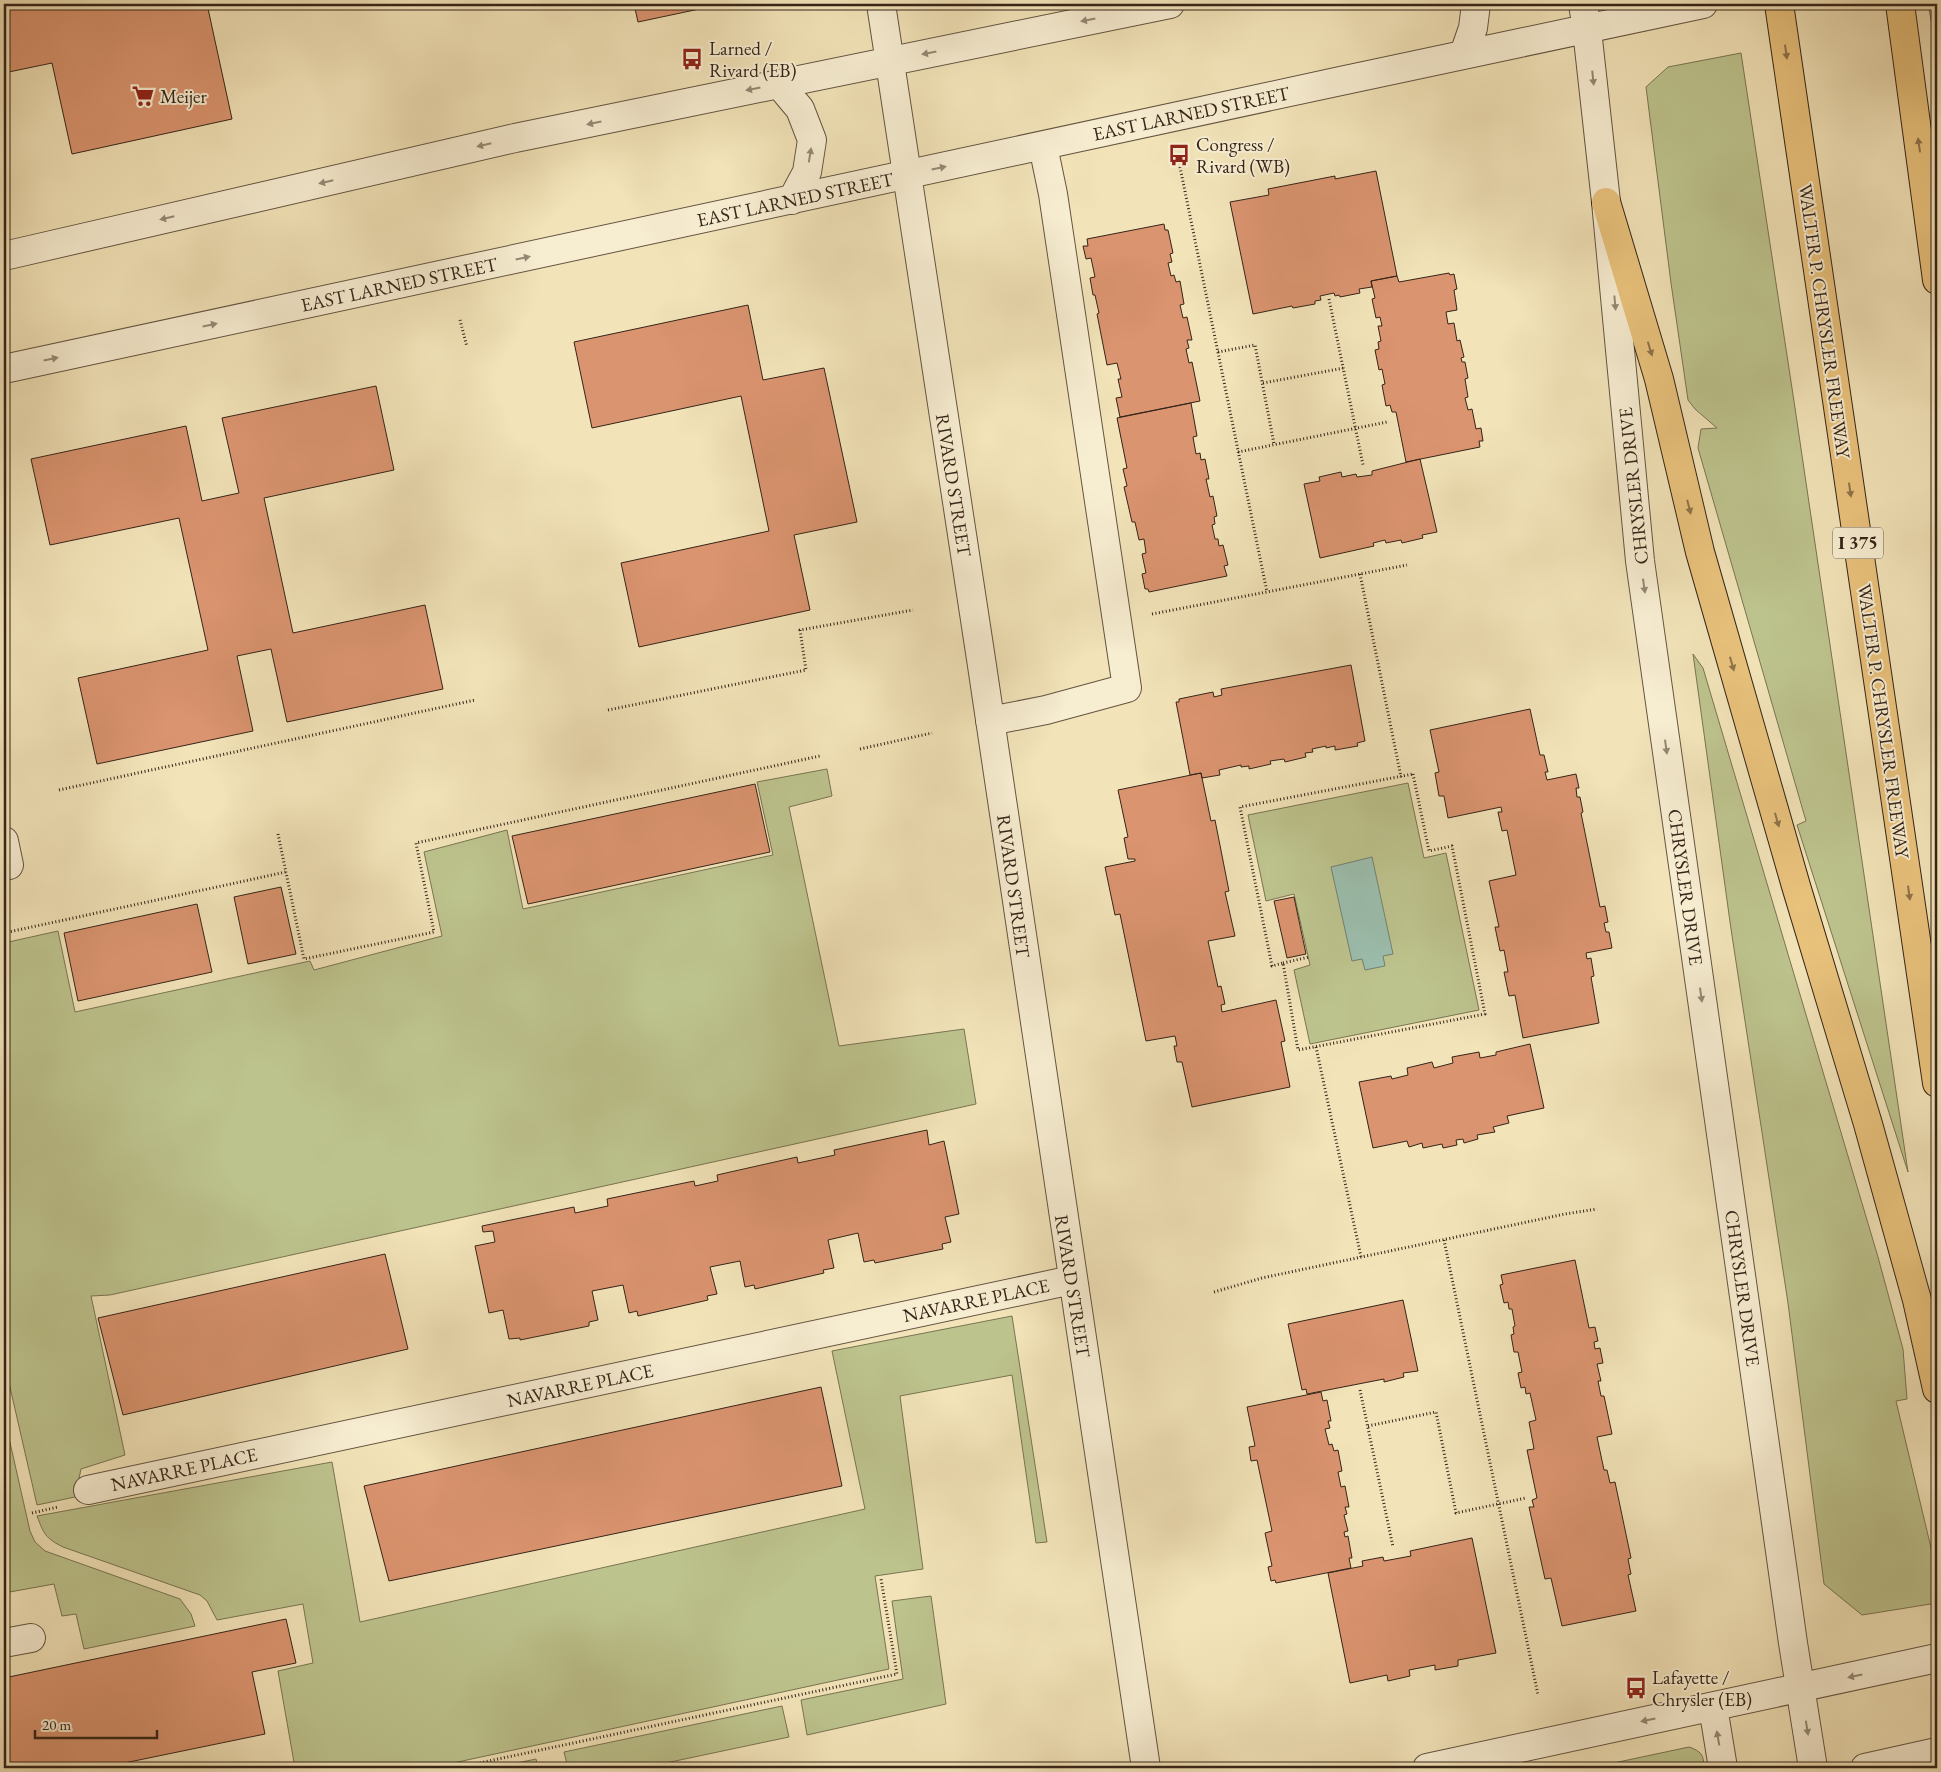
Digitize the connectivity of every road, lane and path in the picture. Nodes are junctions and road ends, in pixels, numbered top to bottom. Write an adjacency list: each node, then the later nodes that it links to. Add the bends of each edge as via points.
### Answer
1 (881, 4): 9 (street, RIVARD STREET)
2 (1170, 4): 9 (street, one-way to 9)
3 (1476, 4): 8 (street, via 1473,28)
4 (1703, 4): 7 (street, EAST LARNED STREET, via 1672,11)
5 (1779, 4): 49 (highway, WALTER P. CHRYSLER FREEWAY / I 375, one-way to 49)
6 (1900, 4): 17 (highway, one-way to 6)
7 (1585, 17): 8 (street, EAST LARNED STREET); 15 (street, CHRYSLER DRIVE, one-way to 15)
8 (1464, 54): 11 (street, EAST LARNED STREET)
9 (890, 61): 10 (street); 13 (street, RIVARD STREET)
10 (779, 84): 14 (street, one-way to 10, via 807,172 812,140 800,109); 16 (street, one-way to 16, via 515,138)
11 (1043, 146): 13 (street, EAST LARNED STREET, one-way to 11); 37 (street, via 1053,194 1127,688)
12 (1180, 167): 21 (path)
13 (906, 175): 14 (street, EAST LARNED STREET); 37 (street, RIVARD STREET)
14 (792, 200): 23 (street, EAST LARNED STREET, one-way to 14)
15 (1606, 202): 55 (highway, one-way to 55, via 1659,379 1702,561 1873,1142 1917,1300); 66 (street, CHRYSLER DRIVE, one-way to 66, via 1640,561)
16 (4, 256)
17 (1937, 280)
18 (1329, 298): 22 (path)
19 (460, 320): 20 (path)
20 (467, 347)
21 (1218, 352): 24 (path, via 1256,344); 28 (path)
22 (1344, 368): 24 (path); 26 (path)
23 (4, 369)
24 (1263, 382): 27 (path)
25 (1387, 422): 26 (path)
26 (1356, 428): 27 (path); 29 (path)
27 (1274, 444): 28 (path)
28 (1238, 452): 32 (path)
29 (1363, 465)
30 (1407, 565): 31 (path)
31 (1360, 574): 32 (path); 41 (path)
32 (1267, 592): 34 (path)
33 (914, 610): 36 (path, via 800,630 806,670)
34 (1150, 614)
35 (475, 700): 42 (path)
36 (608, 710)
37 (990, 721): 53 (street, RIVARD STREET)
38 (932, 733): 39 (path)
39 (860, 749)
40 (820, 756): 44 (path, via 416,843 434,932 304,959)
41 (1401, 776): 47 (path, via 1240,806 1272,966); 48 (path, via 1413,774 1430,851 1452,846 1485,1014)
42 (59, 790)
43 (278, 834): 44 (path)
44 (286, 872): 45 (path)
45 (4, 934)
46 (1308, 957): 47 (path)
47 (1283, 963): 48 (path, via 1298,1050)
48 (1316, 1047): 52 (path)
49 (1937, 1083)
50 (1597, 1209): 51 (path)
51 (1444, 1240): 52 (path); 60 (path)
52 (1361, 1257): 54 (path, via 1262,1278)
53 (1072, 1280): 58 (street, NAVARRE PLACE); 71 (street, RIVARD STREET)
54 (1214, 1292)
55 (1937, 1388)
56 (1360, 1390): 57 (path)
57 (1368, 1426): 60 (path, via 1436,1412 1456,1513); 61 (path)
58 (88, 1490)
59 (1526, 1498): 60 (path)
60 (1498, 1504): 67 (path)
61 (1393, 1547)
62 (881, 1579): 70 (path, via 897,1674)
63 (31, 1638): 64 (street)
64 (4, 1643)
65 (1937, 1658): 66 (street, one-way to 66)
66 (1800, 1688): 68 (street); 74 (street, CHRYSLER DRIVE, one-way to 74)
67 (1538, 1695)
68 (1713, 1707): 72 (street, one-way to 72); 73 (street, one-way to 68)
69 (1925, 1755): 75 (street)
70 (456, 1768)
71 (1146, 1768)
72 (1427, 1768)
73 (1723, 1768)
74 (1813, 1768)
75 (1865, 1768)

